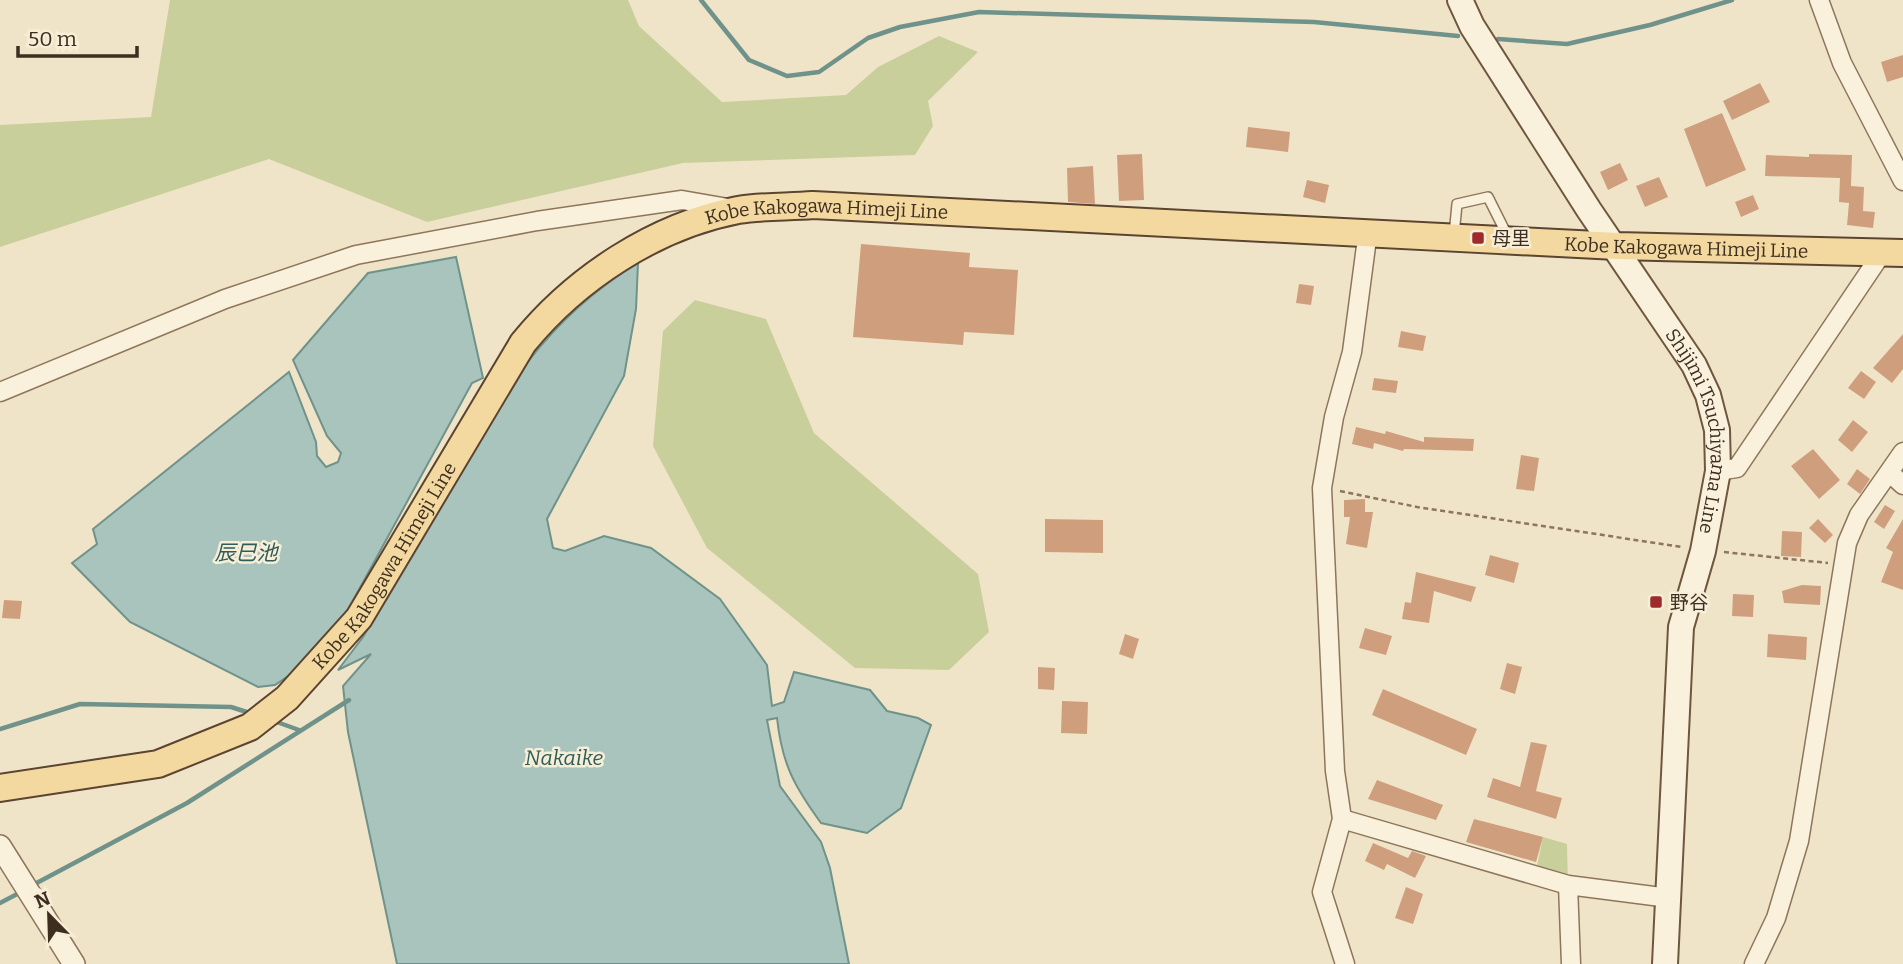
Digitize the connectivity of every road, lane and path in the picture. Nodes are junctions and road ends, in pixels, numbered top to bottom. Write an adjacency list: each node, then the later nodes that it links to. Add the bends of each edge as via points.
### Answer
1 (1460, 0): 8 (main road, Shijimi Tsuchiyama Line, via 1589,210)
2 (1819, 0): 3 (street, via 1842,63)
3 (1903, 181)
4 (738, 210): 5 (main road, Kobe Kakogawa Himeji Line, via 813,205); 10 (street, via 682,200 356,255 225,299); 18 (main road, Kobe Kakogawa Himeji Line, via 678,228 621,258 551,309 523,343 359,618 277,705 250,727 158,765)
5 (1368, 231): 6 (main road, Kobe Kakogawa Himeji Line); 15 (street, via 1352,352)
6 (1454, 236): 7 (main road, Kobe Kakogawa Himeji Line); 7 (lane, via 1457,204 1489,197)
7 (1509, 240): 8 (main road, Kobe Kakogawa Himeji Line)
8 (1616, 246): 9 (main road, Kobe Kakogawa Himeji Line); 12 (main road, Shijimi Tsuchiyama Line, via 1694,365 1708,395 1717,430)
9 (1893, 253): 12 (street, via 1737,468)
10 (0, 392)
11 (1903, 452): 13 (street)
12 (1718, 471): 16 (main road, Shijimi Tsuchiyama Line)
13 (1889, 472): 14 (street); 17 (street, via 1859,514)
14 (1903, 485)
15 (1322, 488): 16 (path); 19 (street, via 1335,771)
16 (1703, 551): 17 (path); 22 (main road, Shijimi Tsuchiyama Line, via 1681,627)
17 (1842, 565): 27 (street, via 1799,841 1776,918)
18 (0, 788)
19 (1342, 819): 21 (street); 24 (street, via 1322,892)
20 (0, 846): 23 (street)
21 (1568, 885): 22 (street); 25 (street)
22 (1669, 898): 26 (main road, Shijimi Tsuchiyama Line)
23 (74, 964)
24 (1345, 964)
25 (1571, 964)
26 (1665, 964)
27 (1755, 964)

